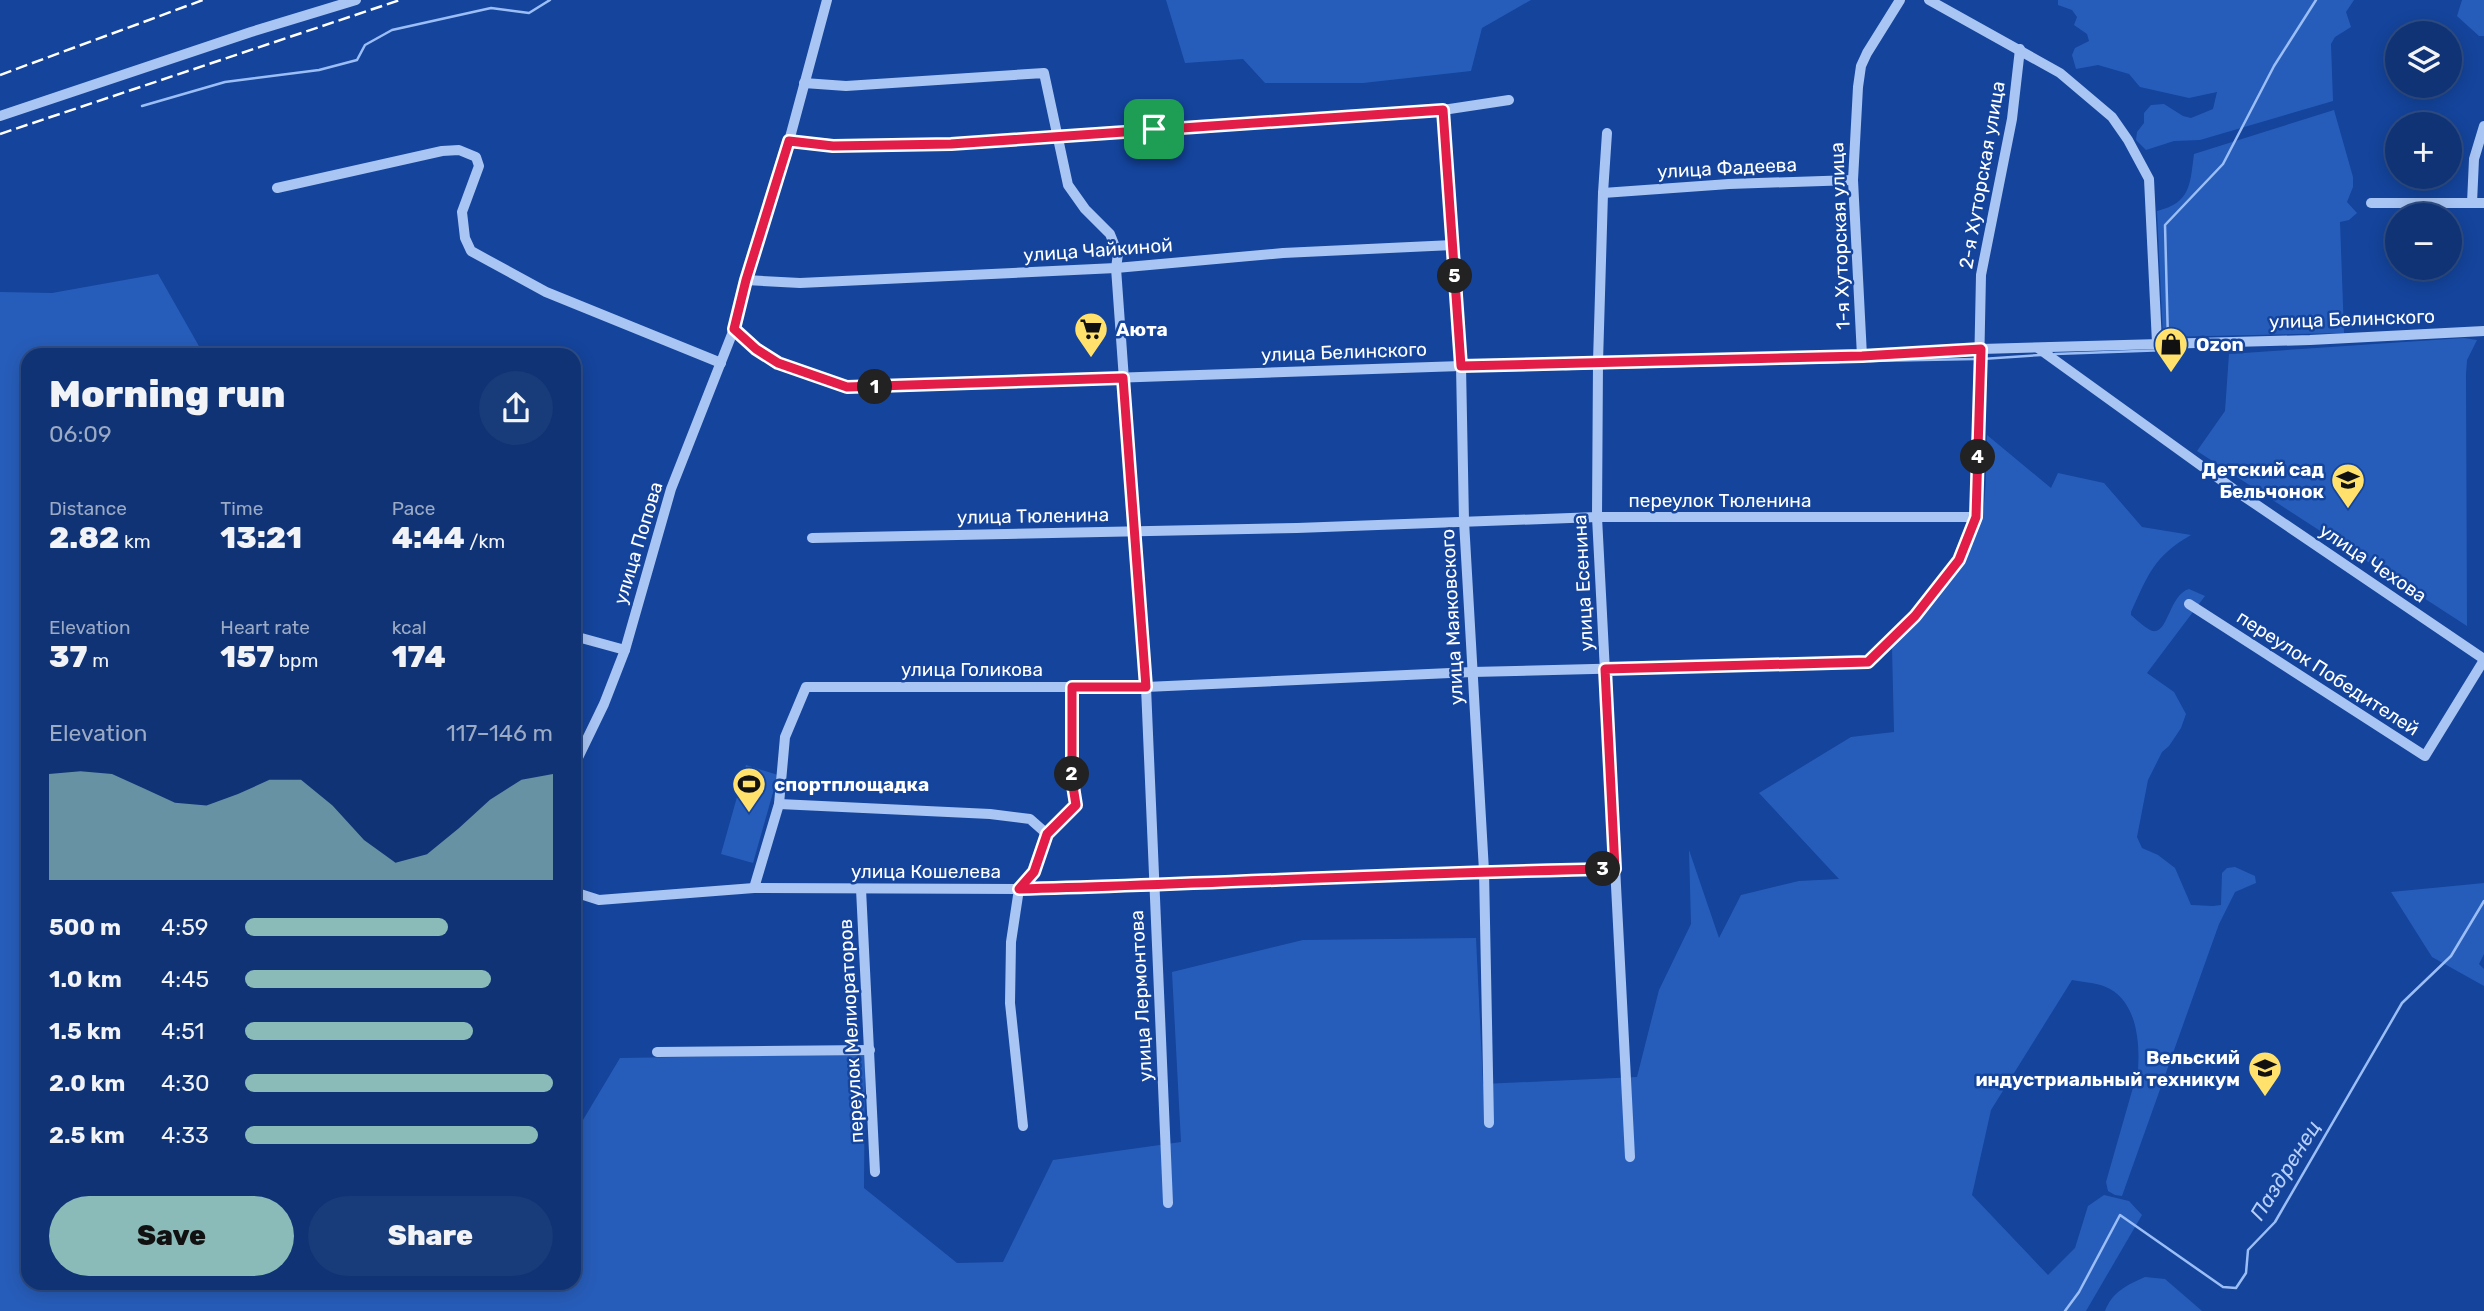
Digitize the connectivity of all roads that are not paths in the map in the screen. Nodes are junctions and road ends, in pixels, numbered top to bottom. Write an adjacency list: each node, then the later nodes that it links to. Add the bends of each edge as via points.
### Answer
1 (356, 0): 9 (street)
2 (827, 0): 6 (street)
3 (1900, 0): 14 (street, 1-я Хуторская улица, via 1861,66)
4 (1929, 0): 5 (street)
5 (2020, 49): 24 (street, via 2060,73 2112,117 2149,179); 26 (street, 2-я Хуторская улица, via 2012,119 1981,275)
6 (804, 83): 12 (street, улица Лермонтова, via 846,86 1044,73); 13 (street)
7 (1509, 100): 8 (street)
8 (1443, 110): 12 (street); 19 (street, улица Маяковского)
9 (0, 116)
10 (2484, 126): 18 (street, via 2474,159)
11 (1607, 133): 16 (street, улица Есенина)
12 (1058, 136): 13 (street, via 876,147); 20 (street, улица Лермонтова, via 1068,185 1110,234 1118,254)
13 (789, 141): 21 (street)
14 (1853, 180): 16 (street, улица Фадеева); 27 (street, 1-я Хуторская улица)
15 (277, 187): 29 (street, via 442,150 466,152 476,157 479,166 462,212 471,251 546,292)
16 (1603, 193): 28 (street, улица Есенина)
17 (2371, 203): 18 (street)
18 (2478, 203)
19 (1453, 245): 20 (street, улица Чайкиной, via 1283,253); 30 (street, улица Маяковского)
20 (1116, 268): 21 (street, улица Чайкиной, via 800,283); 31 (street, улица Лермонтова)
21 (746, 280): 22 (street)
22 (734, 329): 29 (street, улица Попова); 31 (street, улица Белинского, via 778,363 847,387)
23 (2484, 331): 24 (street, улица Белинского)
24 (2157, 343): 25 (street, улица Белинского)
25 (2038, 348): 26 (street, улица Белинского); 40 (street, улица Чехова, via 2239,493)
26 (1981, 349): 27 (street, улица Белинского); 33 (street, 2-я Хуторская улица)
27 (1862, 356): 28 (street, улица Белинского)
28 (1598, 362): 30 (street, улица Белинского); 32 (street, улица Есенина)
29 (721, 363): 39 (street, улица Попова, via 671,489)
30 (1461, 366): 31 (street, улица Белинского); 34 (street, улица Маяковского)
31 (1123, 378): 35 (street, улица Лермонтова)
32 (1597, 517): 33 (street, переулок Тюленина); 34 (street, переулок Тюленина); 41 (street, улица Есенина)
33 (1976, 517): 41 (street, улица Голикова, via 1959,560 1915,616 1868,662)
34 (1464, 521): 35 (street, улица Тюленина); 42 (street, улица Маяковского)
35 (1135, 531): 36 (street, улица Тюленина); 44 (street, улица Лермонтова)
36 (812, 538)
37 (2189, 604): 40 (street, переулок Победителей, via 2424,756)
38 (581, 638): 39 (street)
39 (625, 650): 45 (street, улица Попова)
40 (2484, 659)
41 (1605, 669): 42 (street, улица Голикова); 48 (street, улица Есенина)
42 (1472, 672): 44 (street, улица Голикова); 49 (street, улица Маяковского)
43 (1072, 687): 44 (street, улица Голикова); 46 (street, улица Голикова, via 806,687 785,737); 47 (street, via 1076,805)
44 (1146, 687): 50 (street, улица Лермонтова)
45 (581, 752)
46 (779, 804): 47 (street, via 990,814 1030,819); 51 (street, улица Голикова)
47 (1047, 834): 53 (street, via 1034,872)
48 (1615, 869): 49 (street, улица Кошелева); 59 (street, улица Есенина)
49 (1484, 870): 50 (street, улица Кошелева); 57 (street, улица Маяковского)
50 (1153, 886): 53 (street, улица Кошелева); 61 (street, улица Лермонтова)
51 (754, 887): 52 (street, улица Кошелева); 54 (street, улица Кошелева, via 599,900)
52 (861, 889): 53 (street, улица Кошелева); 55 (street, переулок Мелиораторов)
53 (1019, 889): 58 (street, via 1011,942 1010,1003)
54 (581, 894)
55 (870, 1051): 56 (street); 60 (street, переулок Мелиораторов)
56 (657, 1052)
57 (1489, 1123)
58 (1023, 1126)
59 (1630, 1157)
60 (875, 1172)
61 (1168, 1203)

